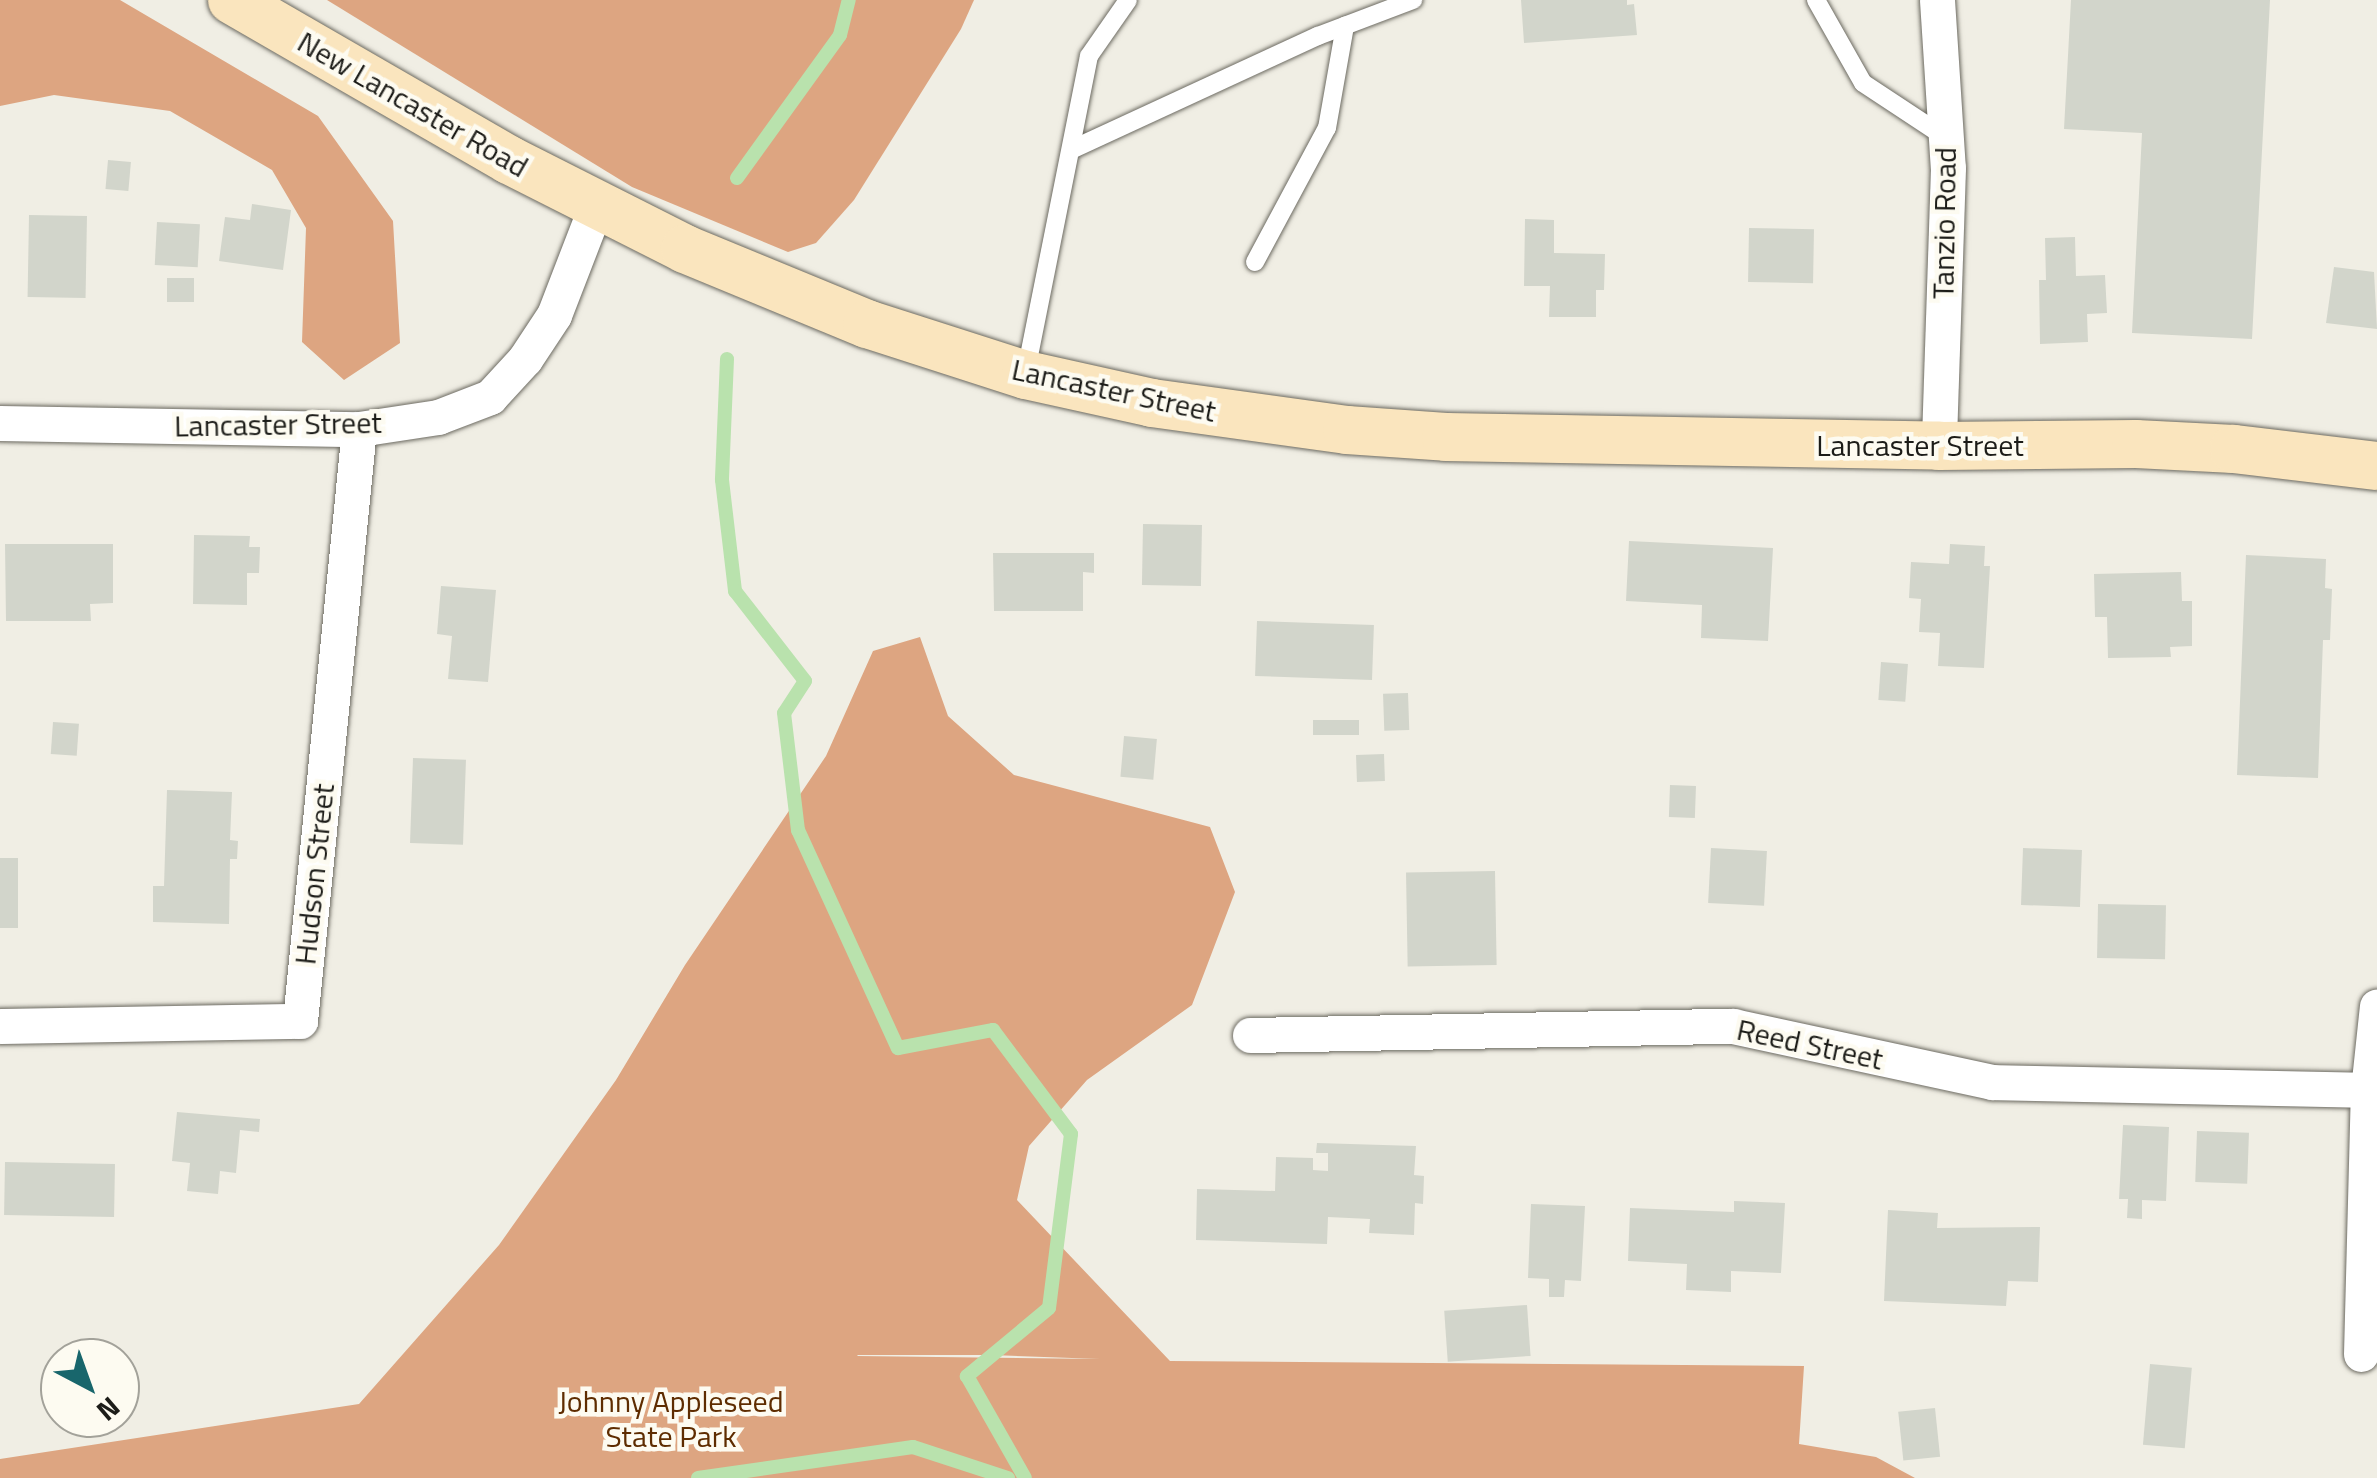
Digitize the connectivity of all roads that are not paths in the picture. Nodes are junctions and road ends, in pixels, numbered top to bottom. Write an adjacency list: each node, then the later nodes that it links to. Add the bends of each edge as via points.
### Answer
1 (232, 0): 9 (main road, New Lancaster Road)
2 (1128, 0): 8 (lane, via 1090,56)
3 (1413, 0): 6 (lane)
4 (1816, 0): 7 (lane, via 1862,83)
5 (1937, 0): 7 (street, Tanzio Road)
6 (1345, 26): 8 (lane); 10 (lane, via 1327,128)
7 (1946, 137): 14 (street, Tanzio Road)
8 (1073, 148): 11 (lane)
9 (596, 206): 11 (main road, Lancaster Street, via 867,324); 13 (street, Lancaster Street, via 554,314 490,398 438,416)
10 (1255, 262)
11 (1026, 374): 14 (main road, Lancaster Street, via 1152,404 1406,434)
12 (0, 422): 13 (street, Lancaster Street)
13 (359, 429): 17 (street, Hudson Street, via 300,1021)
14 (1939, 446): 15 (main road, Lancaster Street, via 2156,445)
15 (2377, 466)
16 (2377, 1006): 19 (street)
17 (0, 1026)
18 (1250, 1035): 19 (street, Reed Street, via 1733,1026 1992,1082)
19 (2368, 1090): 20 (street)
20 (2361, 1354)

